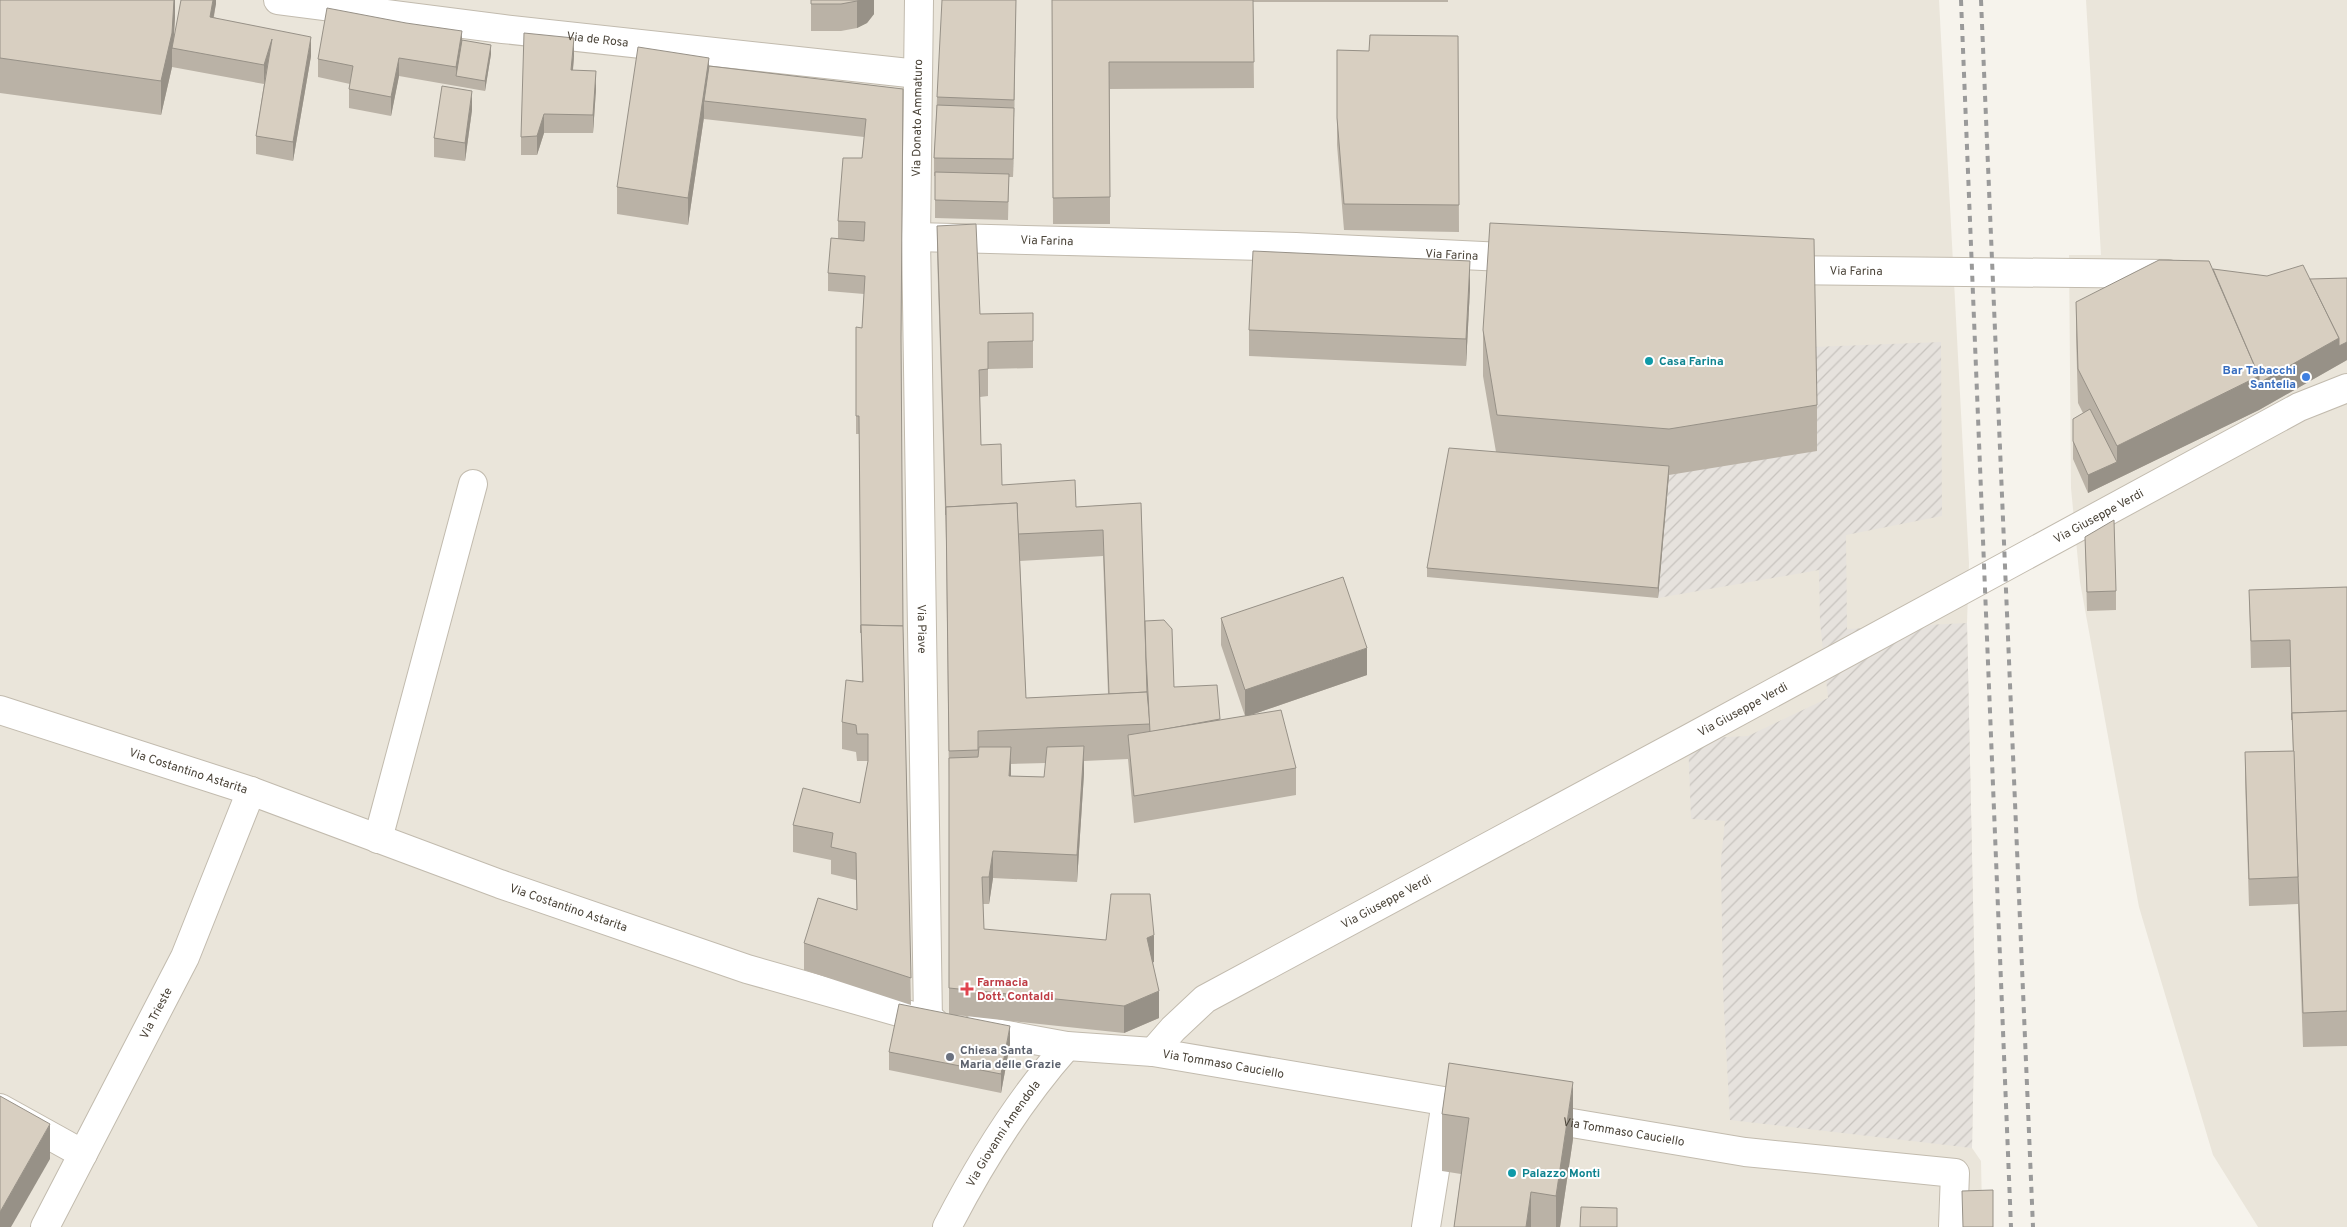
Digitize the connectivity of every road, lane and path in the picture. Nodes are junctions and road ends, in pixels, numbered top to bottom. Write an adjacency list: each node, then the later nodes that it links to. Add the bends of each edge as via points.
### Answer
1 (278, 0): 3 (street, Via de Rosa, via 503,29)
2 (919, 0): 3 (street, Via Donato Ammaturo)
3 (918, 74): 4 (street, Via Donato Ammaturo)
4 (916, 237): 5 (street, Via Farina, via 1296,247); 13 (street, Via Piave)
5 (1549, 260)
6 (1750, 268): 7 (street, Via Farina, via 1814,272)
7 (2190, 275)
8 (2347, 388): 15 (street, Via Giuseppe Verdi, via 2299,407 1205,998)
9 (472, 484): 12 (street)
10 (0, 710): 11 (street, Via Costantino Astarita)
11 (251, 791): 12 (street, Via Costantino Astarita); 18 (street, Via Trieste, via 184,957)
12 (378, 838): 13 (street, Via Costantino Astarita, via 500,884 748,969)
13 (928, 1021): 14 (street, Via Costantino Astarita)
14 (1067, 1046): 15 (street, Via Costantino Astarita); 20 (street, Via Giovanni Amendola, via 1007,1123)
15 (1153, 1052): 16 (street, Via Tommaso Cauciello)
16 (1446, 1102): 21 (street); 22 (street, Via Tommaso Cauciello, via 1745,1152 1954,1173)
17 (0, 1108): 18 (street)
18 (83, 1154): 19 (street, Via Trieste)
19 (45, 1227)
20 (947, 1227)
21 (1426, 1227)
22 (1953, 1227)

